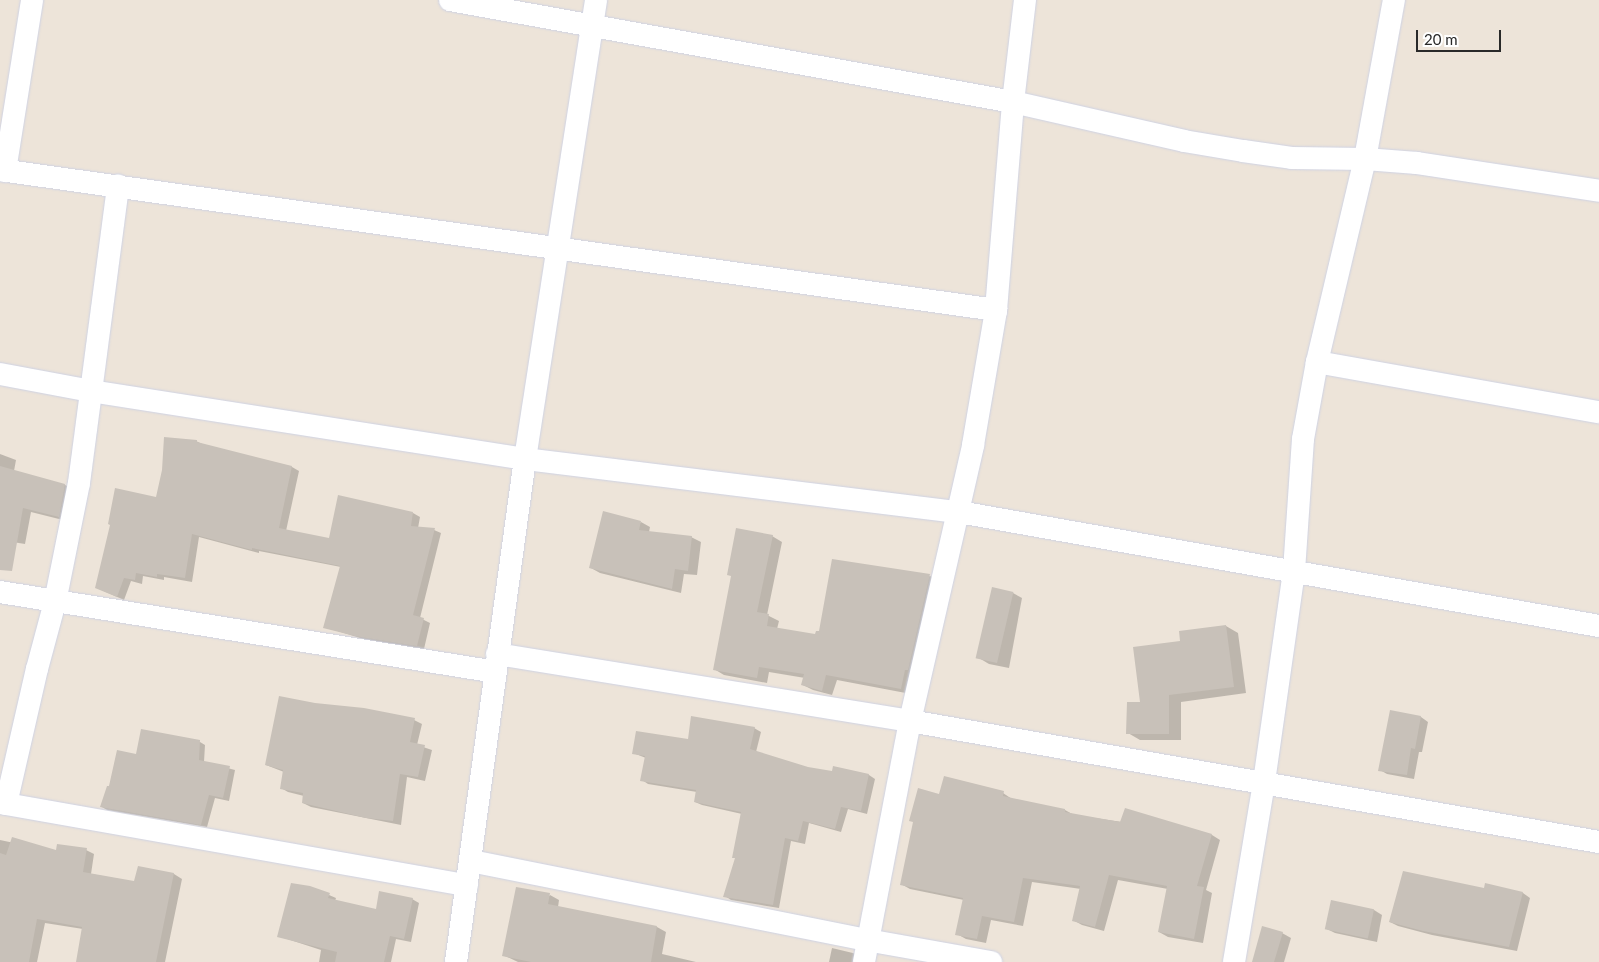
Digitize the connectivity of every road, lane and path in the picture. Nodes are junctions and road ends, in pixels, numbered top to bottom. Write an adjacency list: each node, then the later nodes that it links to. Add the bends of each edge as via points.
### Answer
1 (32, 0): 9 (street)
2 (450, 0): 6 (street)
3 (596, 0): 6 (street)
4 (1025, 0): 7 (street)
5 (1394, 0): 8 (street)
6 (591, 26): 7 (street); 12 (street)
7 (1013, 102): 8 (street, via 1184,141 1244,151 1292,158); 13 (street)
8 (1364, 159): 11 (street, via 1417,163); 14 (street)
9 (3, 170): 10 (street)
10 (118, 186): 12 (street); 16 (street)
11 (1599, 191)
12 (558, 248): 13 (street); 18 (street)
13 (996, 310): 19 (street)
14 (1317, 362): 17 (street); 20 (street, via 1303,438)
15 (0, 374): 16 (street)
16 (91, 391): 18 (street); 22 (street, via 79,483)
17 (1599, 412)
18 (525, 459): 19 (street); 24 (street)
19 (959, 512): 20 (street); 25 (street)
20 (1294, 570): 23 (street); 26 (street)
21 (0, 592): 22 (street)
22 (56, 602): 24 (street); 27 (street)
23 (1599, 626)
24 (497, 663): 25 (street); 29 (street)
25 (910, 721): 26 (street); 31 (street)
26 (1264, 782): 28 (street); 34 (street)
27 (3, 803): 30 (street)
28 (1599, 842)
29 (471, 860): 30 (street); 31 (street)
30 (467, 885): 32 (street)
31 (866, 951): 33 (street)
32 (456, 962)
33 (991, 962)
34 (1234, 962)

